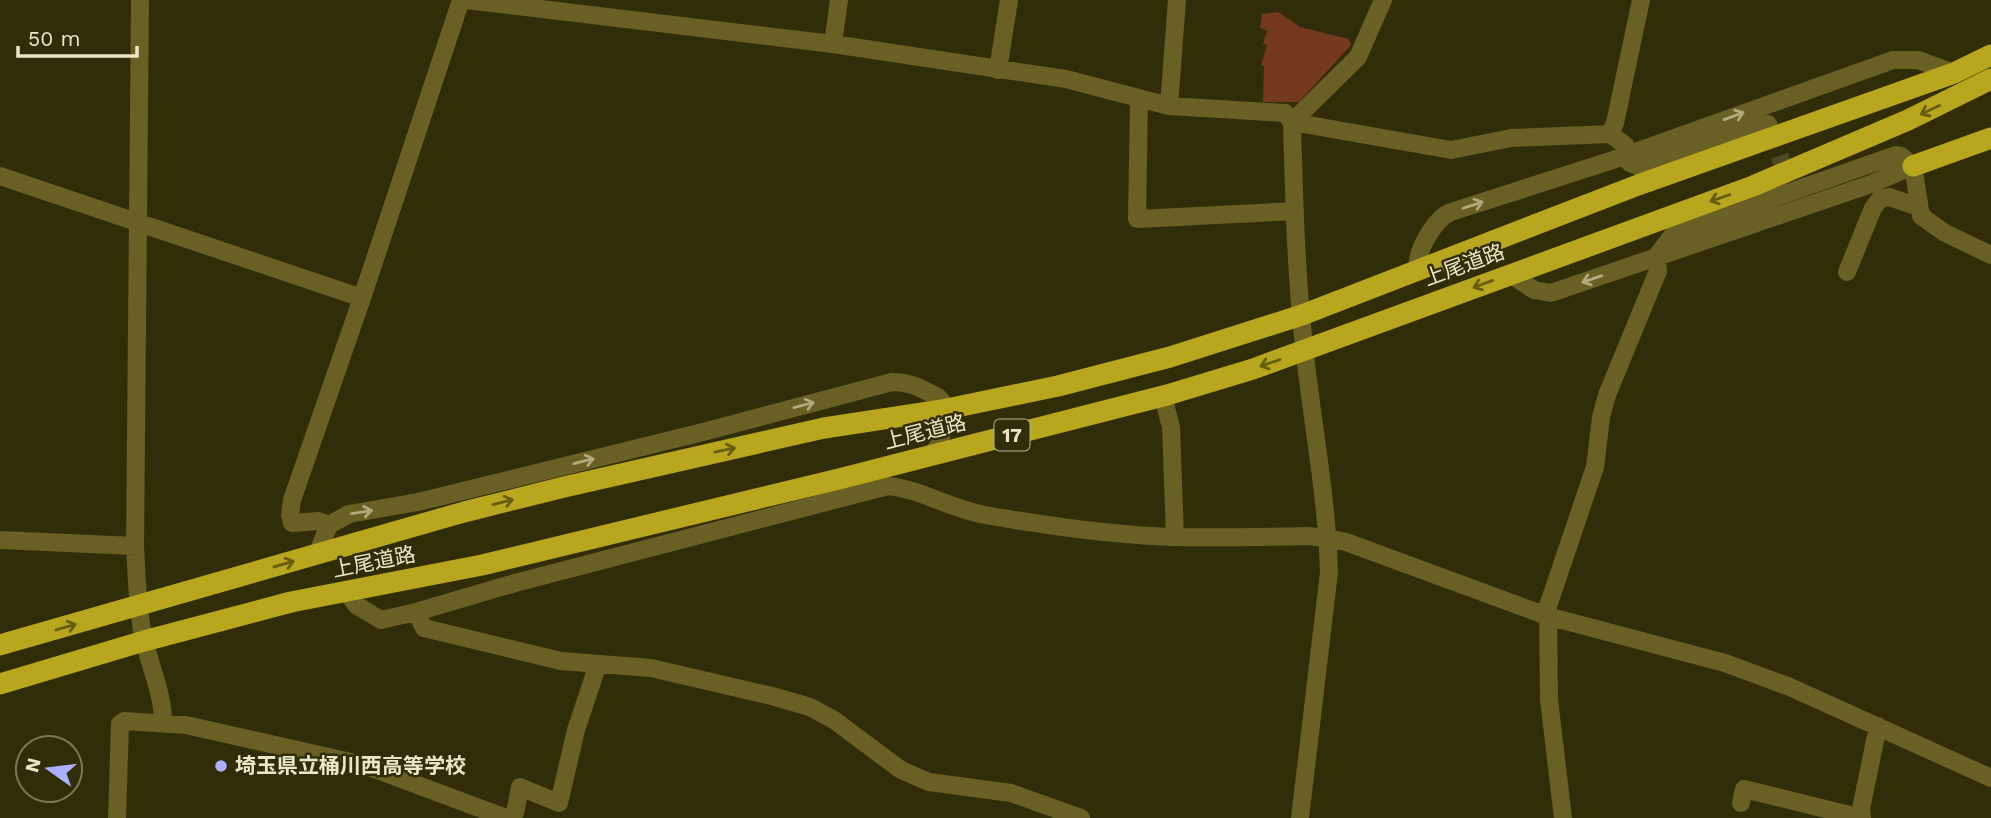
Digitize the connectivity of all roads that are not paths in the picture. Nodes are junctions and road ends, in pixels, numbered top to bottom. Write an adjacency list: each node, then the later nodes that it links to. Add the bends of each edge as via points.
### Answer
1 (140, 0): 25 (street)
2 (461, 0): 31 (street)
3 (466, 0): 9 (street)
4 (839, 0): 9 (street)
5 (1009, 0): 11 (street)
6 (1177, 0): 15 (street)
7 (1383, 0): 16 (street, via 1358,57)
8 (1641, 0): 18 (street)
9 (833, 44): 11 (street)
10 (1991, 55): 12 (highway, 上尾道路 / 17)
11 (998, 70): 14 (street, via 1066,79)
12 (1954, 73): 20 (street, one-way to 12, via 1893,60 1918,60); 28 (highway, 上尾道路 / 17)
13 (1991, 79): 30 (highway, 上尾道路 / 17, one-way to 30, via 1753,186)
14 (1139, 100): 15 (street); 24 (street, via 1137,219)
15 (1169, 106): 16 (street, via 1285,113)
16 (1292, 121): 18 (street, via 1451,150 1511,138); 24 (street)
17 (1771, 130): 20 (street, via 1768,124 1640,167 1630,163)
18 (1610, 134): 20 (street, via 1625,145)
19 (1991, 138): 21 (highway)
20 (1628, 155): 28 (street, one-way to 20, via 1418,257 1444,215)
21 (1913, 166): 23 (street); 27 (street); 27 (street, via 1896,155 1790,186 1685,229 1672,236)
22 (0, 176): 25 (street)
23 (1919, 207): 26 (street, via 1921,216 1945,233); 29 (street, via 1889,197 1880,199)
24 (1295, 211): 32 (street)
25 (138, 221): 31 (street); 41 (street)
26 (1991, 255)
27 (1656, 257): 30 (street, one-way to 30, via 1551,293 1534,290); 46 (street, via 1658,271 1607,395 1595,467)
28 (1418, 269): 32 (highway, 上尾道路 / 17)
29 (1847, 272)
30 (1510, 274): 33 (highway, 上尾道路 / 17, one-way to 33)
31 (362, 298): 37 (street, via 292,499 292,523)
32 (1302, 315): 33 (street); 35 (highway, 上尾道路 / 17, via 1170,357)
33 (1304, 351): 36 (highway, 上尾道路 / 17, one-way to 36, via 1167,395); 39 (street)
34 (1166, 408): 38 (street, via 1171,427)
35 (944, 410): 36 (street, via 941,441); 37 (street, one-way to 35, via 349,514 431,499 892,382 929,393 940,399); 42 (highway, 上尾道路 / 17, one-way to 35, via 464,512 644,468 824,428)
36 (933, 456): 43 (highway, 上尾道路 / 17, via 482,565)
37 (329, 525): 42 (street)
38 (1175, 537): 39 (street); 45 (street, via 982,515 888,486)
39 (1328, 538): 46 (street); 58 (street, via 1329,572)
40 (0, 540): 41 (street)
41 (135, 546): 44 (street)
42 (317, 555): 44 (highway, 上尾道路 / 17, one-way to 42)
43 (347, 592): 45 (street, via 356,605 381,620); 47 (highway, 上尾道路 / 17)
44 (138, 606): 47 (street); 48 (highway, 上尾道路 / 17, one-way to 44)
45 (416, 612): 49 (street, via 424,628 561,661)
46 (1547, 616): 52 (street, via 1725,663); 59 (street, via 1549,700)
47 (144, 641): 50 (highway, 上尾道路 / 17); 51 (street)
48 (0, 645)
49 (598, 664): 56 (street, via 559,803 520,787 515,813); 57 (street, via 651,668 810,707 901,770 929,782 1011,793)
50 (0, 684)
51 (163, 722): 55 (street, via 120,724); 56 (street, via 364,765)
52 (1878, 726): 53 (street); 60 (street)
53 (1991, 778)
54 (1741, 803): 60 (street, via 1744,789)
55 (117, 818)
56 (508, 818)
57 (1081, 818)
58 (1300, 818)
59 (1563, 818)
60 (1862, 818)

